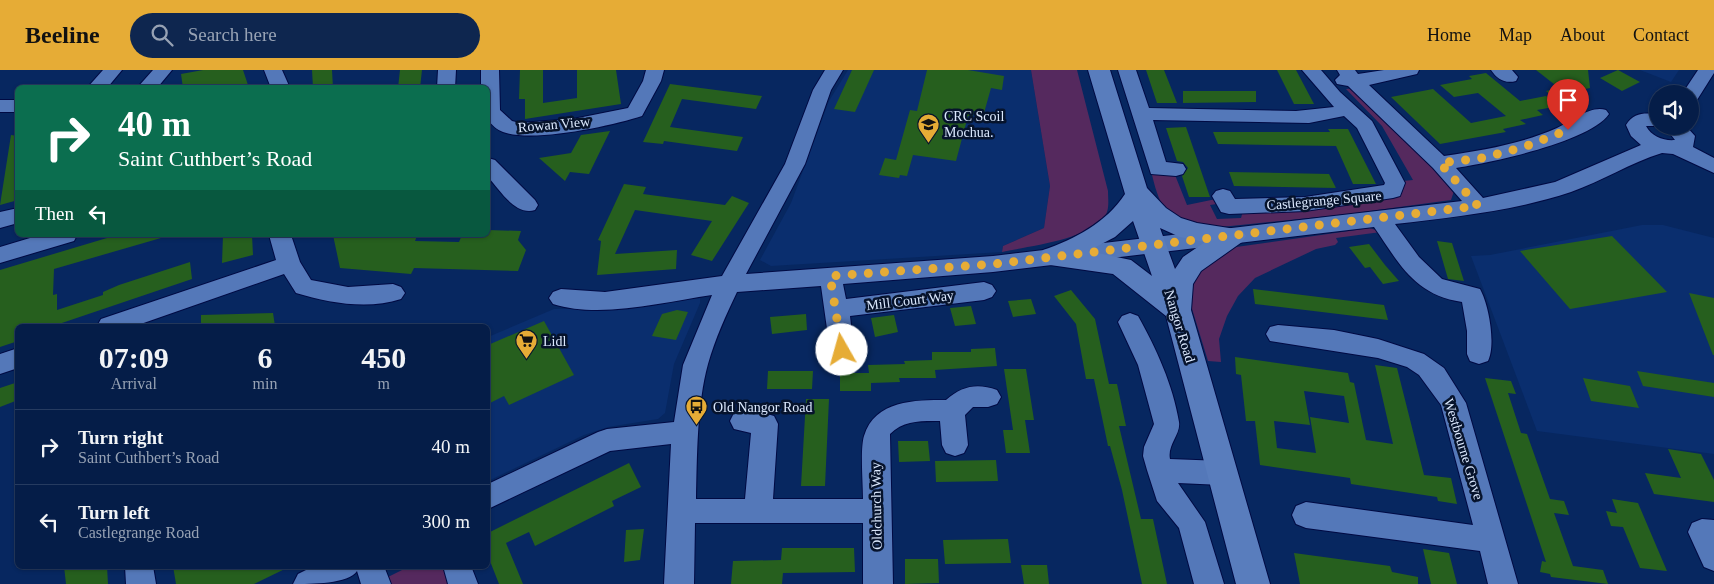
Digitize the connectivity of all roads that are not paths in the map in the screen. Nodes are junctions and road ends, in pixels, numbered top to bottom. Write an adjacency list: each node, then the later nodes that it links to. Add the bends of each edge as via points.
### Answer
1 (113, 70): 14 (street)
2 (163, 70): 15 (street)
3 (273, 70): 16 (street)
4 (447, 70): 17 (street)
5 (490, 70): 6 (street, Rowan View, via 490,111 508,128 525,130 604,120 635,112)
6 (655, 70)
7 (834, 70): 49 (street, via 822,90 795,164)
8 (1099, 70): 34 (main road, Nangor Road)
9 (1127, 70): 22 (street)
10 (1410, 70): 12 (street, Castlegrange Square, via 1369,79)
11 (1707, 70): 18 (street)
12 (1350, 75): 13 (street, Castlegrange Square); 30 (street)
13 (1317, 77): 21 (street, Castlegrange Square)
14 (99, 85)
15 (149, 85)
16 (280, 85)
17 (446, 85)
18 (1697, 85)
19 (0, 106): 20 (street)
20 (15, 106)
21 (1347, 110): 22 (street, via 1321,116 1289,117); 35 (street, Castlegrange Square, via 1364,125 1395,183 1393,192 1305,204 1229,207)
22 (1140, 114): 33 (street, via 1158,169)
23 (1599, 114): 30 (street, via 1524,147 1482,158)
24 (1649, 119): 25 (street, via 1636,123)
25 (1640, 135): 26 (street); 29 (street)
26 (1649, 135)
27 (1675, 135): 28 (street); 29 (street); 31 (street)
28 (1714, 160)
29 (1618, 162): 37 (street, via 1562,187)
30 (1440, 163): 37 (street)
31 (1714, 166)
32 (490, 167): 36 (street)
33 (1176, 169)
34 (1138, 193): 41 (main road, via 1164,220 1191,232); 44 (main road, Nangor Road); 46 (main road, via 1122,216 1106,231)
35 (1223, 196)
36 (527, 205)
37 (1478, 206): 39 (street)
38 (15, 216): 40 (street)
39 (1379, 218): 41 (street); 59 (street, via 1433,284 1449,292 1472,295 1479,331)
40 (0, 220)
41 (1233, 236): 44 (street); 54 (main road, via 1192,264 1180,283)
42 (59, 237): 45 (street)
43 (281, 237): 47 (street)
44 (1156, 246): 46 (street); 54 (main road, Nangor Road)
45 (0, 255)
46 (1052, 257): 48 (street); 54 (main road, via 1100,261 1122,267)
47 (289, 264): 51 (street, via 304,286 348,296); 56 (street)
48 (830, 276): 49 (street); 53 (street)
49 (729, 284): 52 (street, via 605,301); 65 (street, via 695,365)
50 (984, 291): 53 (street, Mill Court Way)
51 (393, 293)
52 (561, 298)
53 (837, 309): 58 (street)
54 (1178, 311): 68 (main road, Nangor Road)
55 (1130, 322): 67 (street, via 1150,364 1166,424 1157,447)
56 (115, 324)
57 (1278, 334): 75 (street, Westbourne Grove, via 1390,350 1428,368 1439,379 1453,403)
58 (842, 350)
59 (1479, 354)
60 (15, 359): 61 (street)
61 (0, 364)
62 (988, 397): 63 (street, via 967,397)
63 (952, 411): 66 (street); 72 (street, Oldchurch Way, via 906,412 889,419 878,429)
64 (743, 421): 70 (street, via 765,424)
65 (685, 432): 69 (street, via 607,440); 71 (street)
66 (955, 445)
67 (1160, 470): 68 (street); 87 (street, via 1167,492 1192,522)
68 (1222, 473): 88 (main road, Nangor Road)
69 (490, 496)
70 (758, 510): 71 (street); 72 (street)
71 (684, 511): 85 (street)
72 (875, 511): 86 (street, Oldchurch Way)
73 (1306, 515): 75 (street)
74 (1714, 534): 76 (street, via 1702,532)
75 (1491, 540): 89 (street, Westbourne Grove)
76 (1714, 558)
77 (139, 569): 81 (street)
78 (339, 569): 82 (street)
79 (371, 569): 83 (street)
80 (457, 569): 84 (street)
81 (141, 584)
82 (308, 584)
83 (376, 584)
84 (463, 584)
85 (679, 584)
86 (878, 584)
87 (1209, 584)
88 (1253, 584)
89 (1504, 584)

